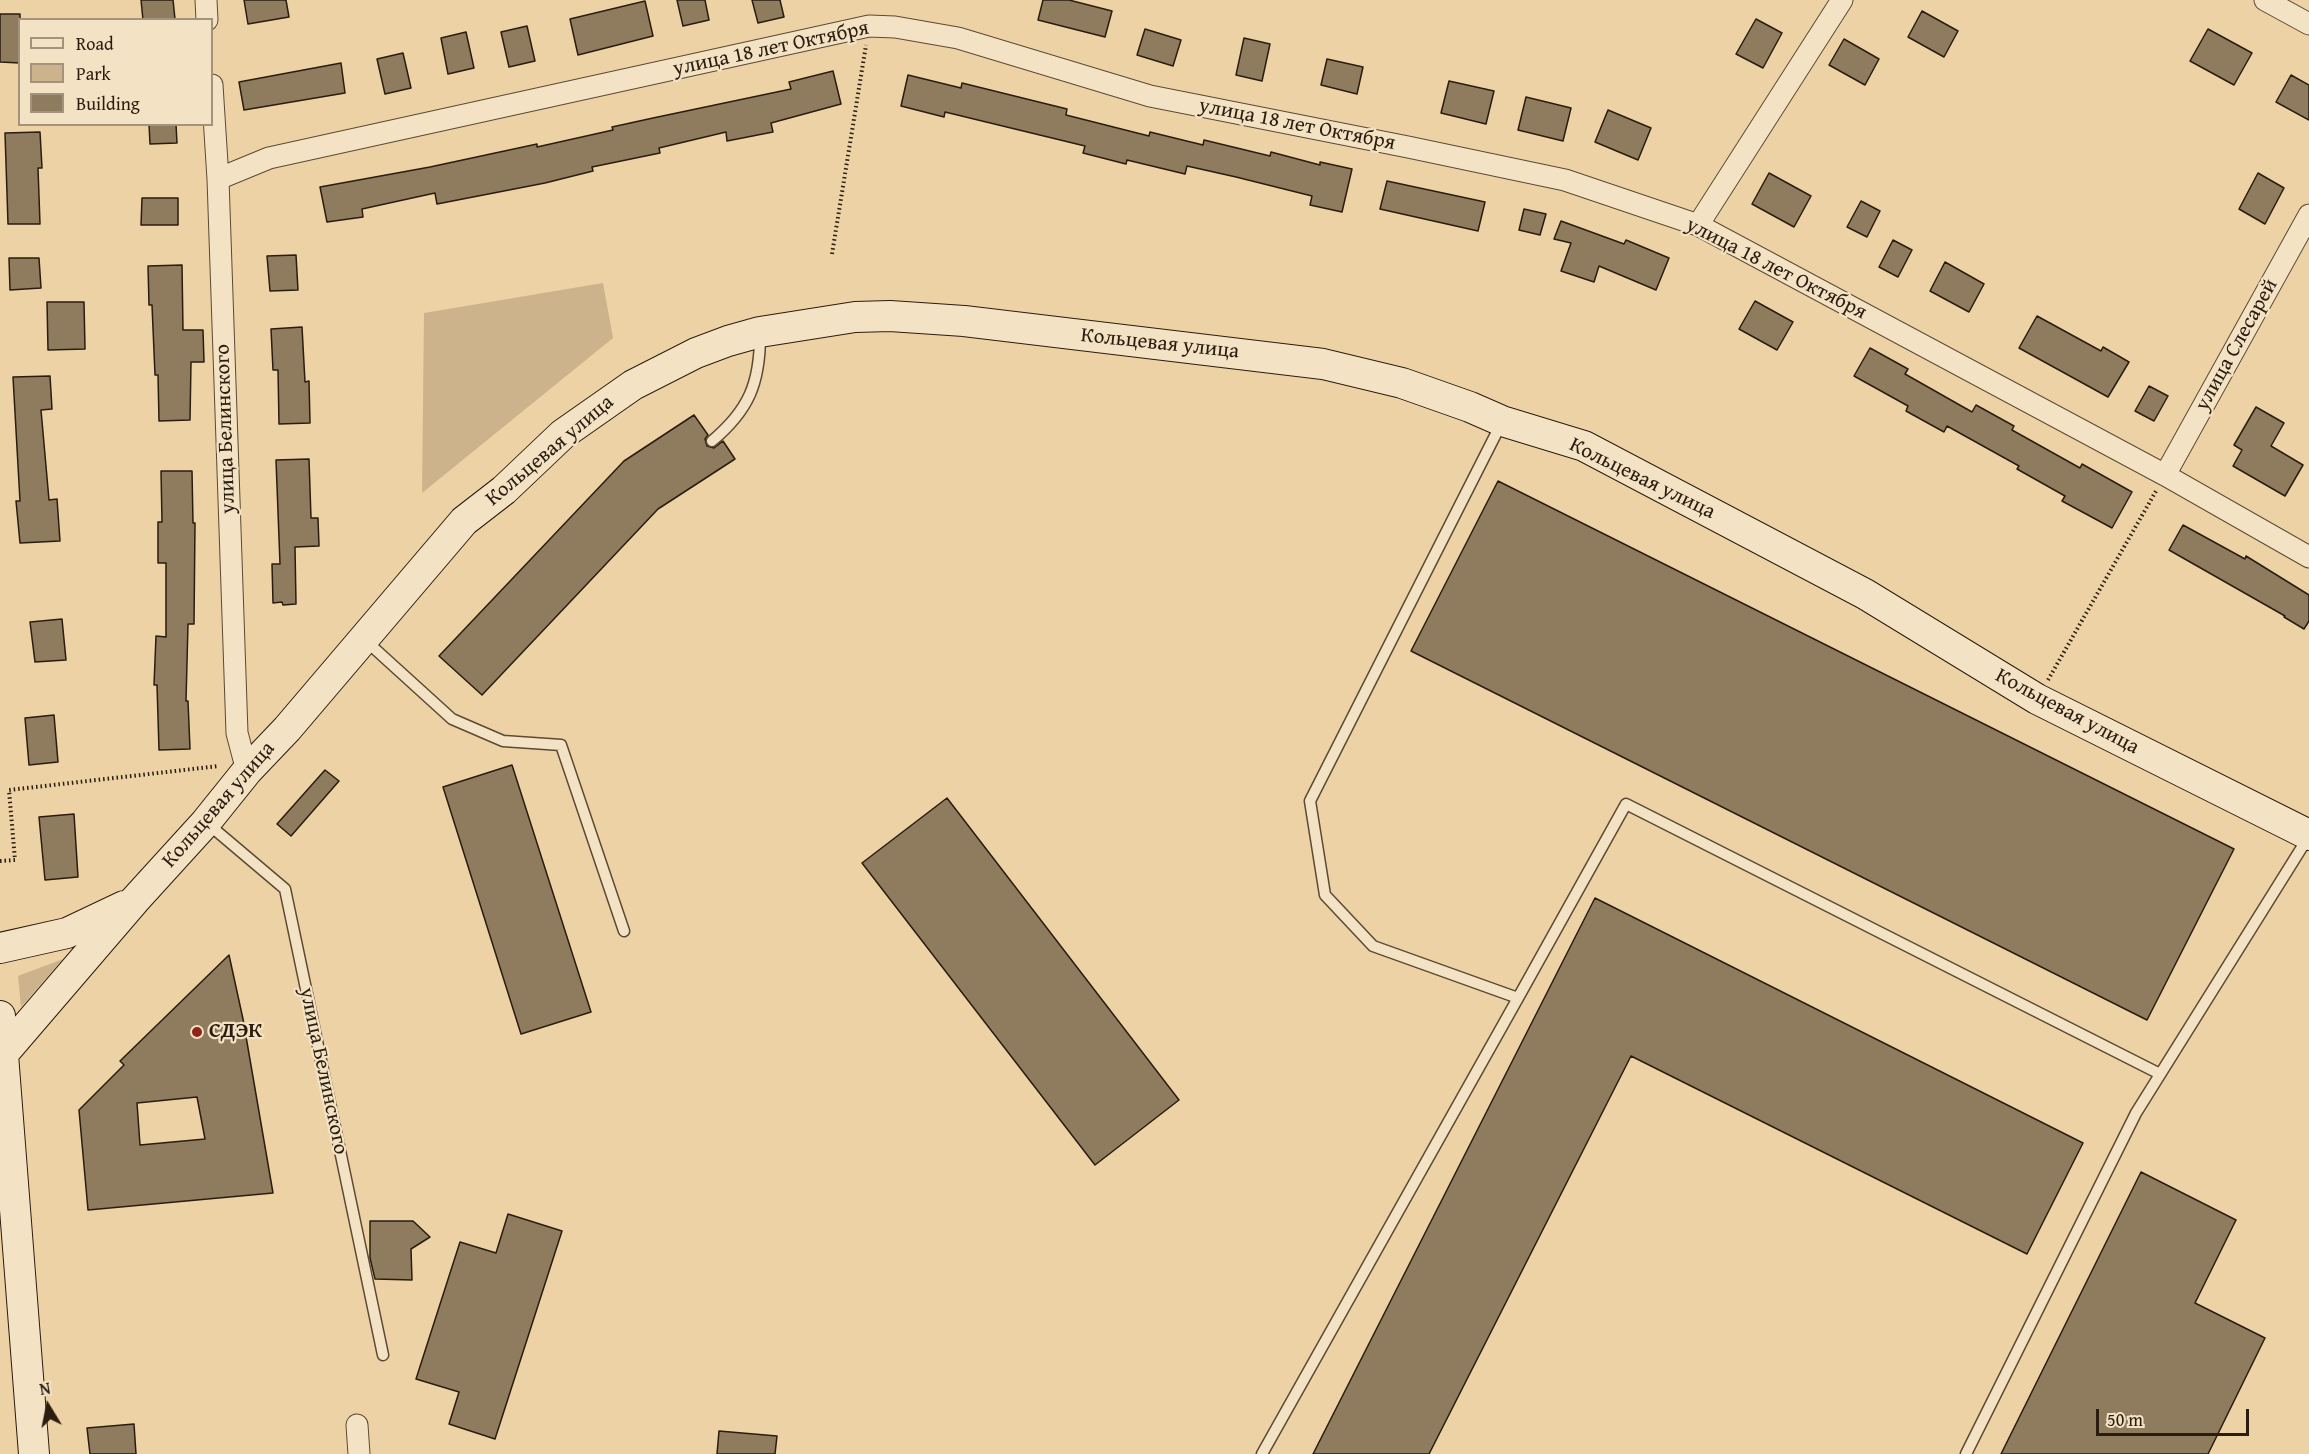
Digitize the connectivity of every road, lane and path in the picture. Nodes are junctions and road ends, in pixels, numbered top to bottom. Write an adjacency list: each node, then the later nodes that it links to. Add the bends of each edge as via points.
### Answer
1 (206, 0): 4 (street)
2 (1842, 0): 10 (street)
3 (2265, 0): 5 (street)
4 (207, 18)
5 (2309, 24)
6 (869, 26): 8 (street, улица 18 лет Октября, via 269,158); 10 (street, улица 18 лет Октября, via 958,38 1150,96 1565,180); 11 (path)
7 (213, 100): 8 (street, улица Белинского)
8 (218, 178): 19 (street, улица Белинского, via 237,732)
9 (2309, 215): 15 (street, улица Слесарей)
10 (1698, 225): 15 (street, улица 18 лет Октября)
11 (832, 254)
12 (760, 332): 13 (street, Кольцевая улица, via 822,321 890,316 1251,354 1364,372 1470,407); 14 (lane, via 760,356 750,397); 17 (street, Кольцевая улица, via 696,352 633,385 563,434 504,490 464,521)
13 (1502, 422): 18 (street, Кольцевая улица, via 1594,451 1865,594); 26 (lane, via 1310,801 1325,895 1373,946)
14 (712, 441)
15 (2165, 475): 16 (street, улица 18 лет Октября); 18 (path)
16 (2309, 557)
17 (363, 638): 19 (street, Кольцевая улица); 24 (lane, via 452,719 503,741 561,745)
18 (2037, 699): 21 (street, Кольцевая улица)
19 (247, 771): 20 (street, Кольцевая улица); 22 (path, via 215,765 9,790 15,860)
20 (206, 822): 23 (street, Кольцевая улица); 32 (lane, улица Белинского, via 285,889)
21 (2309, 835): 29 (lane)
22 (0, 861)
23 (135, 900): 25 (street, Кольцевая улица, via 67,933); 28 (street, Кольцевая улица)
24 (624, 932)
25 (0, 948)
26 (1518, 998): 29 (lane, via 1626,804); 36 (lane)
27 (0, 1016): 28 (street)
28 (3, 1055): 30 (street)
29 (2160, 1074): 37 (lane, via 2136,1113)
30 (2, 1091): 31 (street, via 13,1174)
31 (12, 1335): 34 (street)
32 (383, 1355)
33 (357, 1425): 35 (street)
34 (34, 1454)
35 (359, 1454)
36 (1262, 1454)
37 (1966, 1454)

